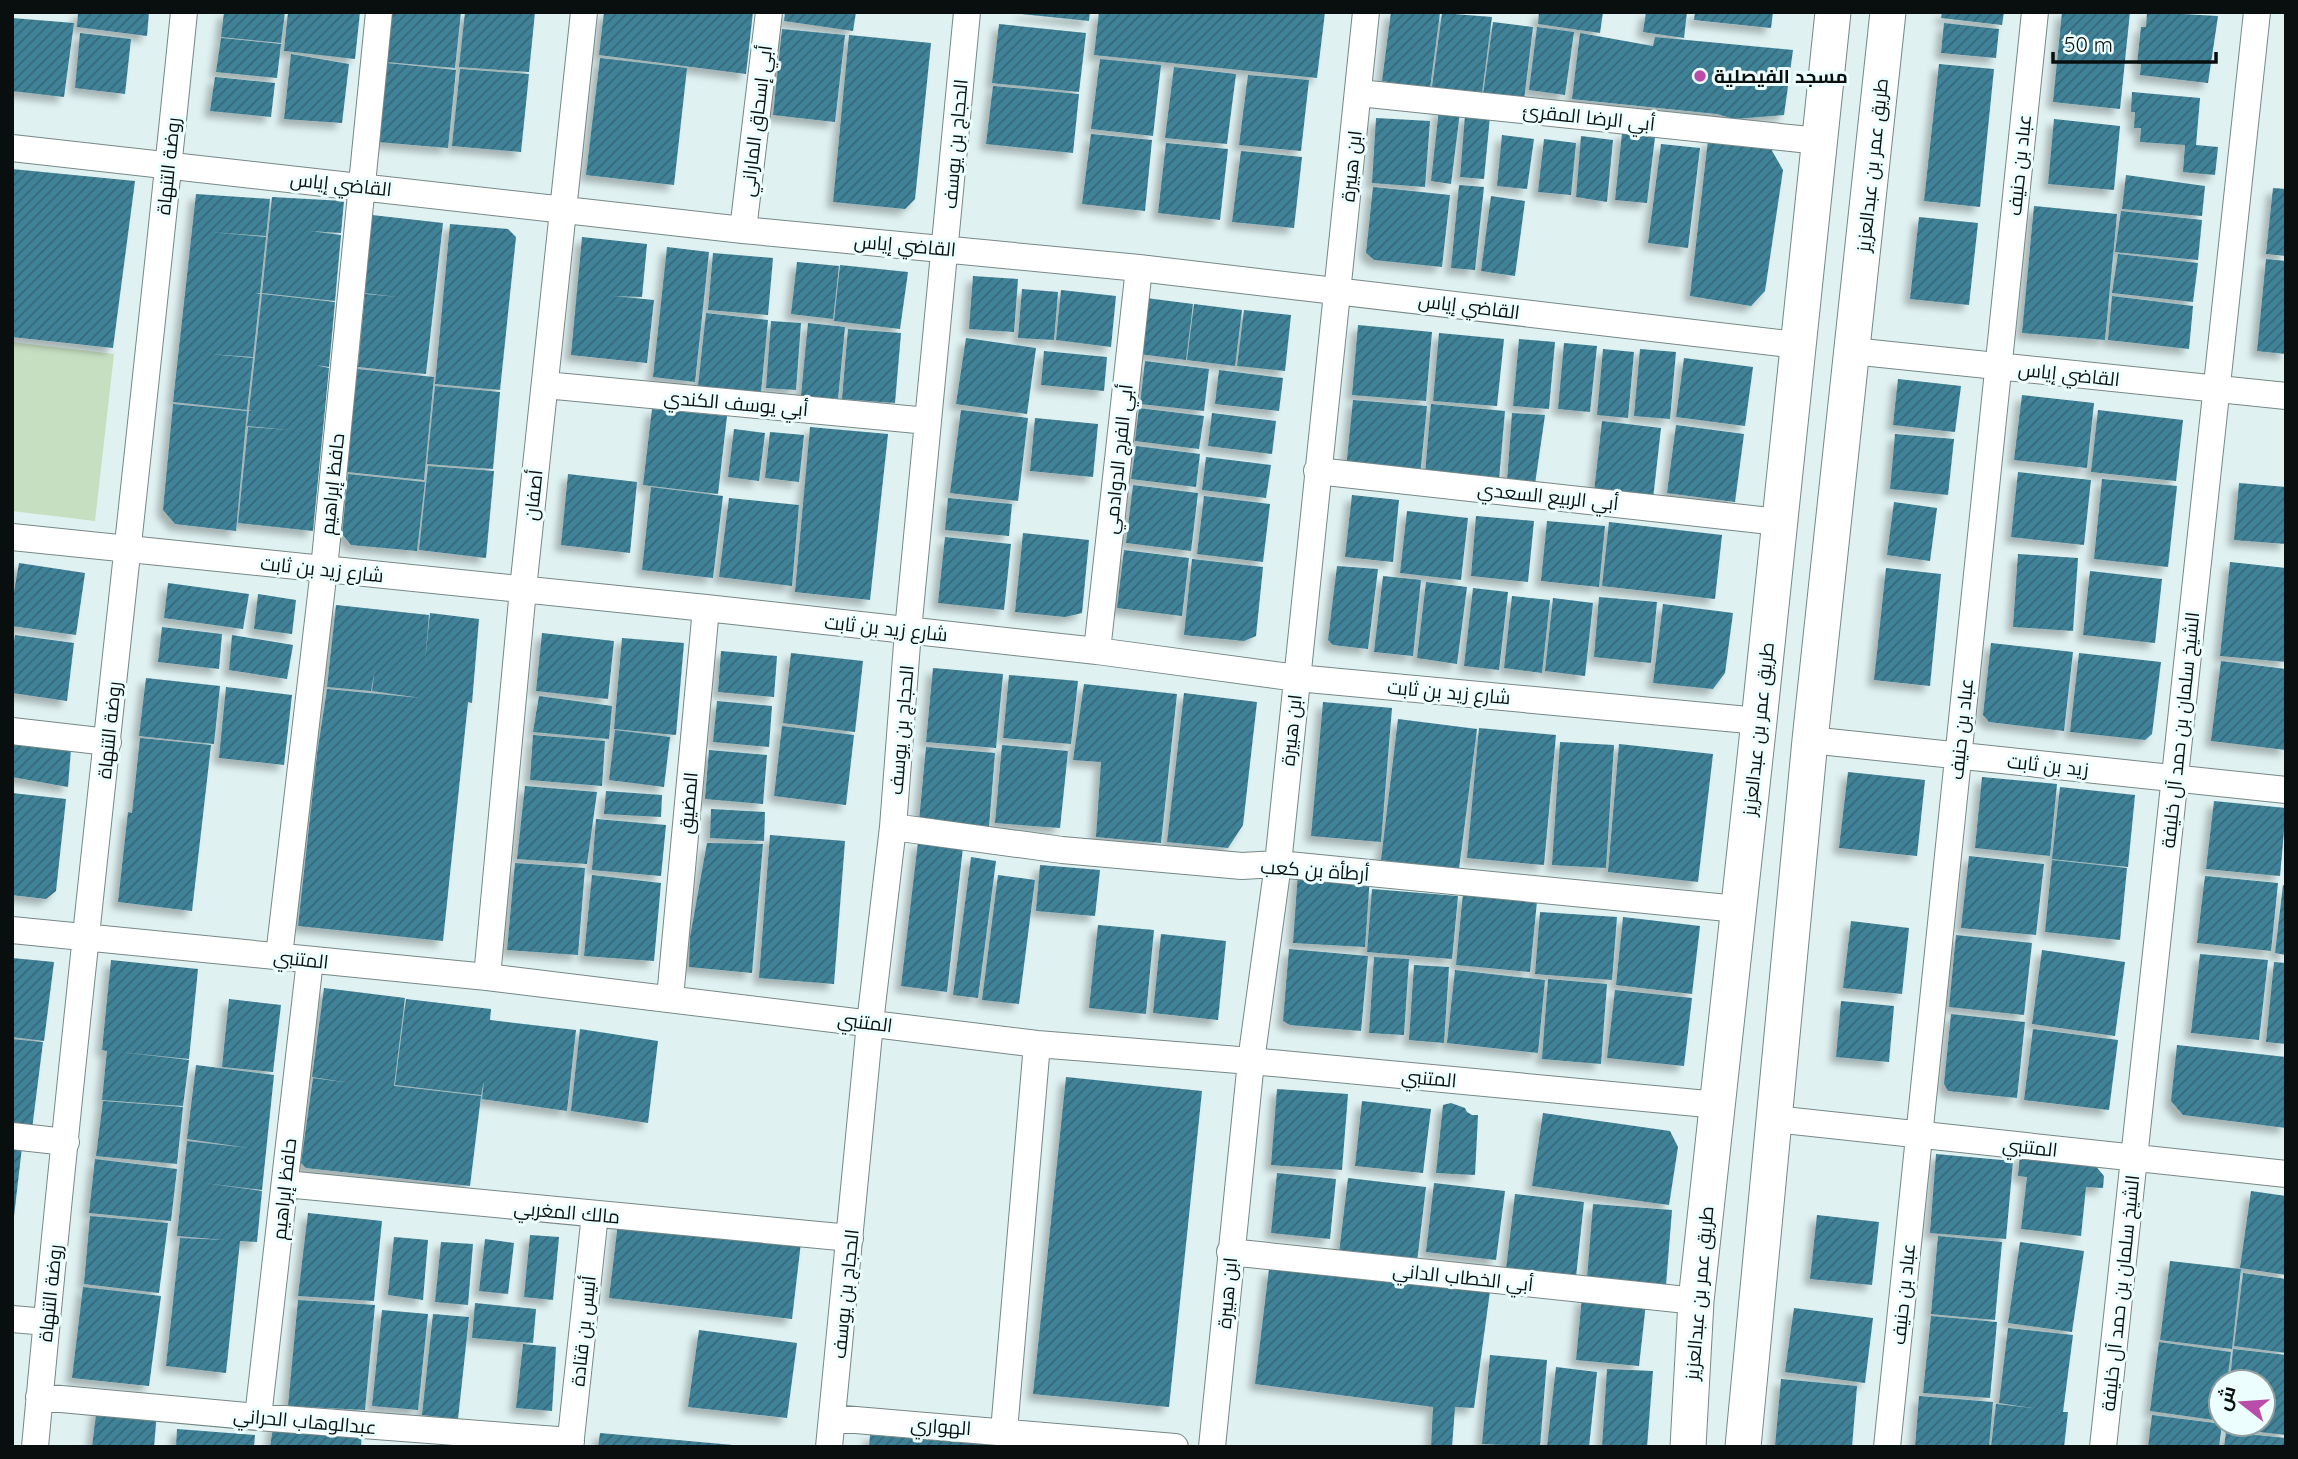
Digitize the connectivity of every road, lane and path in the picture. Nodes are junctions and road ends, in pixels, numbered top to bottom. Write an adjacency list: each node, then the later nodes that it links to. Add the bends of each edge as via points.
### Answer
1 (184, 12): 14 (street, روضة التنهاة)
2 (379, 12): 15 (street, حافظ إبراهيم)
3 (584, 12): 16 (street, أصفان)
4 (769, 12): 17 (street, أبي إسحاق الماراني)
5 (967, 12): 18 (street, الحجاج بن يوسف)
6 (1366, 12): 11 (street, ابن هبيرة)
7 (1833, 12): 12 (main road, طريق عمر بن عبدالعزيز)
8 (1888, 12): 22 (main road, طريق عمر بن عبدالعزيز)
9 (2035, 12): 23 (street, عباد بن حنيف)
10 (2257, 12): 25 (street, الشيخ سلمان بن حمد آل خليفة)
11 (1359, 93): 12 (street, أبي الرضا المقرئ); 20 (street, ابن هبيرة)
12 (1819, 141): 21 (main road, طريق عمر بن عبدالعزيز)
13 (12, 148): 14 (street, القاضي إياس)
14 (168, 166): 15 (street, القاضي إياس); 31 (street, روضة التنهاة)
15 (362, 186): 16 (street, القاضي إياس); 32 (street, حافظ إبراهيم)
16 (563, 209): 17 (street, القاضي إياس); 24 (street, أصفان)
17 (743, 230): 18 (street, القاضي إياس)
18 (945, 248): 19 (street, القاضي إياس); 27 (street, الحجاج بن يوسف)
19 (1139, 268): 20 (street, القاضي إياس); 36 (street, أبي الفرج الدوادمي)
20 (1337, 290): 21 (street, القاضي إياس); 28 (street, ابن هبيرة)
21 (1797, 345): 29 (main road, طريق عمر بن عبدالعزيز)
22 (1852, 351): 23 (street, القاضي إياس); 40 (main road, طريق عمر بن عبدالعزيز)
23 (1998, 366): 25 (street, القاضي إياس); 42 (street, عباد بن حنيف)
24 (545, 385): 27 (street, أبي يوسف الكندي); 33 (street, أصفان)
25 (2216, 389): 26 (street, القاضي إياس); 43 (street, الشيخ سلمان بن حمد آل خليفة)
26 (2286, 396)
27 (928, 421): 35 (street, الحجاج بن يوسف)
28 (1317, 471): 29 (street, أبي الربيع السعدي); 37 (street, ابن هبيرة)
29 (1779, 522): 38 (main road, طريق عمر بن عبدالعزيز)
30 (12, 537): 31 (street, شارع زيد بن ثابت)
31 (129, 550): 32 (street, شارع زيد بن ثابت); 41 (street, روضة التنهاة)
32 (324, 569): 33 (street, شارع زيد بن ثابت); 50 (street, حافظ إبراهيم)
33 (523, 589): 34 (street, شارع زيد بن ثابت); 52 (street, أصفان)
34 (706, 608): 35 (street, شارع زيد بن ثابت); 53 (street, المضيق)
35 (908, 631): 36 (street, شارع زيد بن ثابت); 45 (street, الحجاج بن يوسف)
36 (1097, 651): 37 (street, شارع زيد بن ثابت)
37 (1297, 678): 38 (street, شارع زيد بن ثابت); 46 (street, ابن هبيرة)
38 (1759, 721): 47 (main road, طريق عمر بن عبدالعزيز)
39 (12, 731): 41 (street)
40 (1810, 740): 42 (street, زيد بن ثابت); 58 (main road, طريق عمر بن عبدالعزيز)
41 (108, 742): 49 (street, روضة التنهاة)
42 (1958, 755): 43 (street, زيد بن ثابت); 59 (street, عباد بن حنيف)
43 (2175, 778): 44 (street, زيد بن ثابت); 62 (street, الشيخ سلمان بن حمد آل خليفة)
44 (2286, 790)
45 (893, 827): 46 (street, أرطأة بن كعب, via 1062,850 1242,866); 54 (street, الحجاج بن يوسف)
46 (1278, 864): 47 (street, أرطأة بن كعب); 56 (street, ابن هبيرة)
47 (1738, 909): 57 (main road, طريق عمر بن عبدالعزيز)
48 (12, 930): 49 (street, المتنبي)
49 (85, 938): 50 (street, المتنبي); 61 (street, روضة التنهاة)
50 (279, 956): 51 (street, المتنبي)
51 (310, 960): 52 (street, المتنبي); 64 (street, حافظ إبراهيم)
52 (487, 978): 53 (street, المتنبي)
53 (670, 998): 54 (street, المتنبي)
54 (870, 1023): 55 (street, المتنبي); 66 (street, الحجاج بن يوسف)
55 (1037, 1044): 56 (street, المتنبي); 74 (street)
56 (1251, 1061): 57 (street, المتنبي); 67 (street, ابن هبيرة)
57 (1718, 1105): 68 (main road, طريق عمر بن عبدالعزيز)
58 (1774, 1119): 59 (street, المتنبي); 81 (main road, طريق عمر بن عبدالعزيز)
59 (1919, 1134): 62 (street, المتنبي); 82 (street, عباد بن حنيف)
60 (12, 1136): 61 (street)
61 (66, 1142): 70 (street, روضة التنهاة)
62 (2134, 1158): 63 (street, المتنبي); 83 (street, الشيخ سلمان بن حمد آل خليفة)
63 (2286, 1174)
64 (285, 1184): 65 (street, مالك المغربي); 72 (street, حافظ إبراهيم)
65 (595, 1214): 66 (street, مالك المغربي); 75 (street, أنيس بن قتادة)
66 (850, 1238): 73 (street, الحجاج بن يوسف)
67 (1230, 1252): 68 (street, أبي الخطاب الداني); 79 (street, ابن هبيرة)
68 (1696, 1301): 80 (main road, طريق عمر بن عبدالعزيز)
69 (12, 1319): 70 (street)
70 (47, 1322): 71 (street, روضة التنهاة)
71 (39, 1397): 72 (street, عبدالوهاب الحراني); 76 (street, روضة التنهاة)
72 (258, 1417): 75 (street, عبدالوهاب الحراني)
73 (832, 1418): 74 (street, الهواري); 77 (street, الحجاج بن يوسف)
74 (1004, 1431): 78 (street, الهواري)
75 (571, 1444)
76 (35, 1447)
77 (830, 1447)
78 (1175, 1447)
79 (1212, 1447)
80 (1688, 1447)
81 (1743, 1447)
82 (1887, 1447)
83 (2103, 1447)

